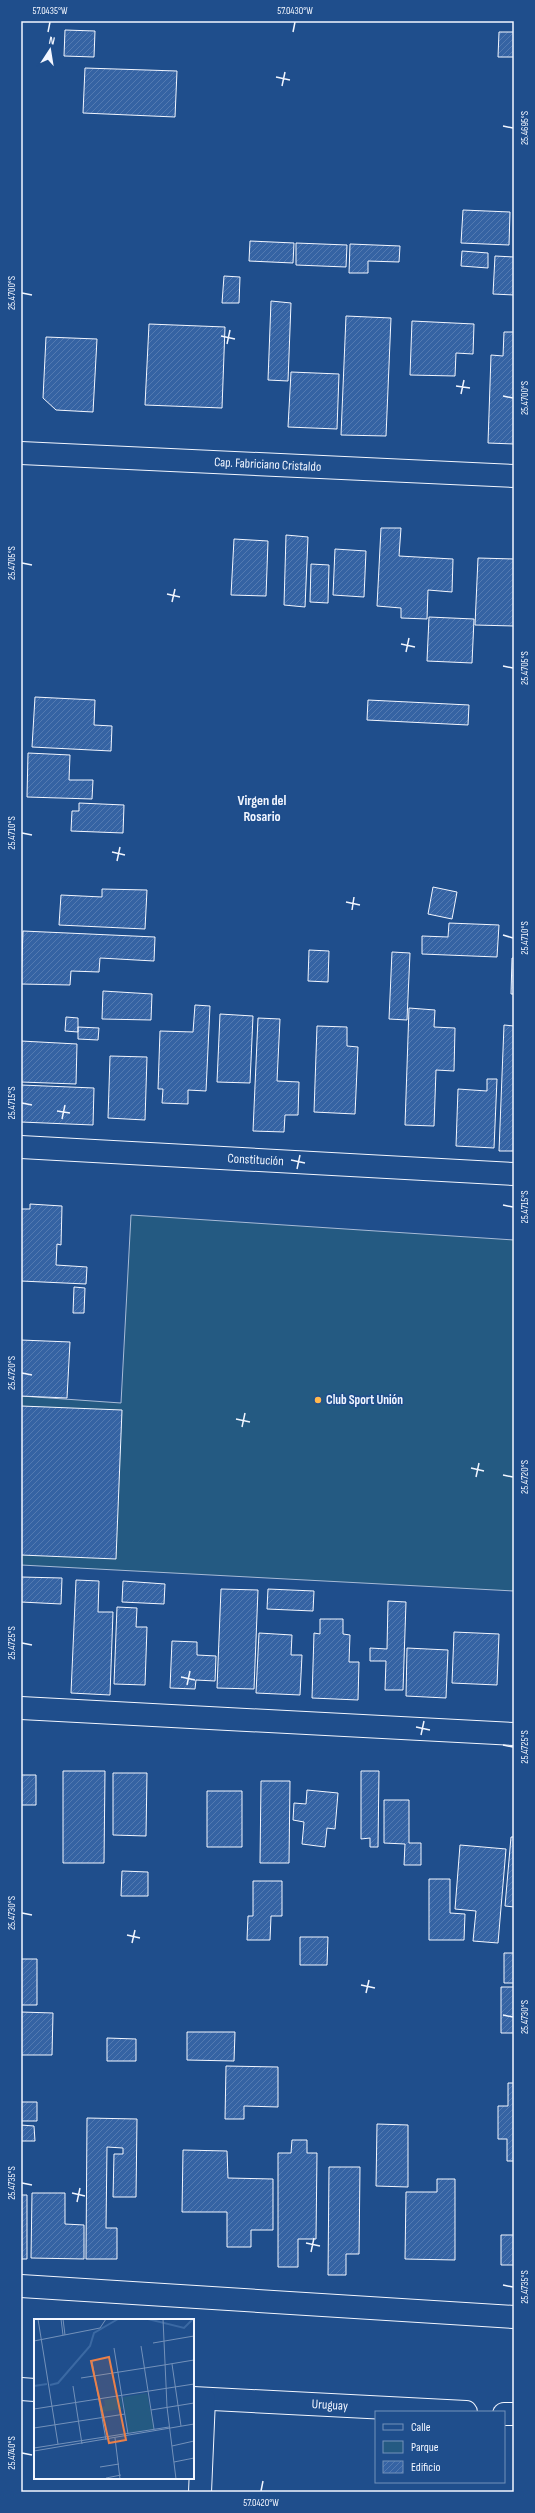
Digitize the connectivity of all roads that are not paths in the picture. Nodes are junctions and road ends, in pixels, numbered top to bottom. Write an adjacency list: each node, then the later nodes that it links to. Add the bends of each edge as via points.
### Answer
1 (21, 452): 2 (street, Cap. Fabriciano Cristaldo)
2 (514, 476)
3 (21, 1147): 4 (street, Constitución)
4 (514, 1174)
5 (21, 1708): 6 (street)
6 (514, 1734)
7 (21, 2286): 8 (street)
8 (514, 2317)
9 (21, 2389): 10 (street)
10 (34, 2390)
11 (199, 2398): 12 (street, Uruguay); 13 (street)
12 (447, 2411)
13 (200, 2492)

